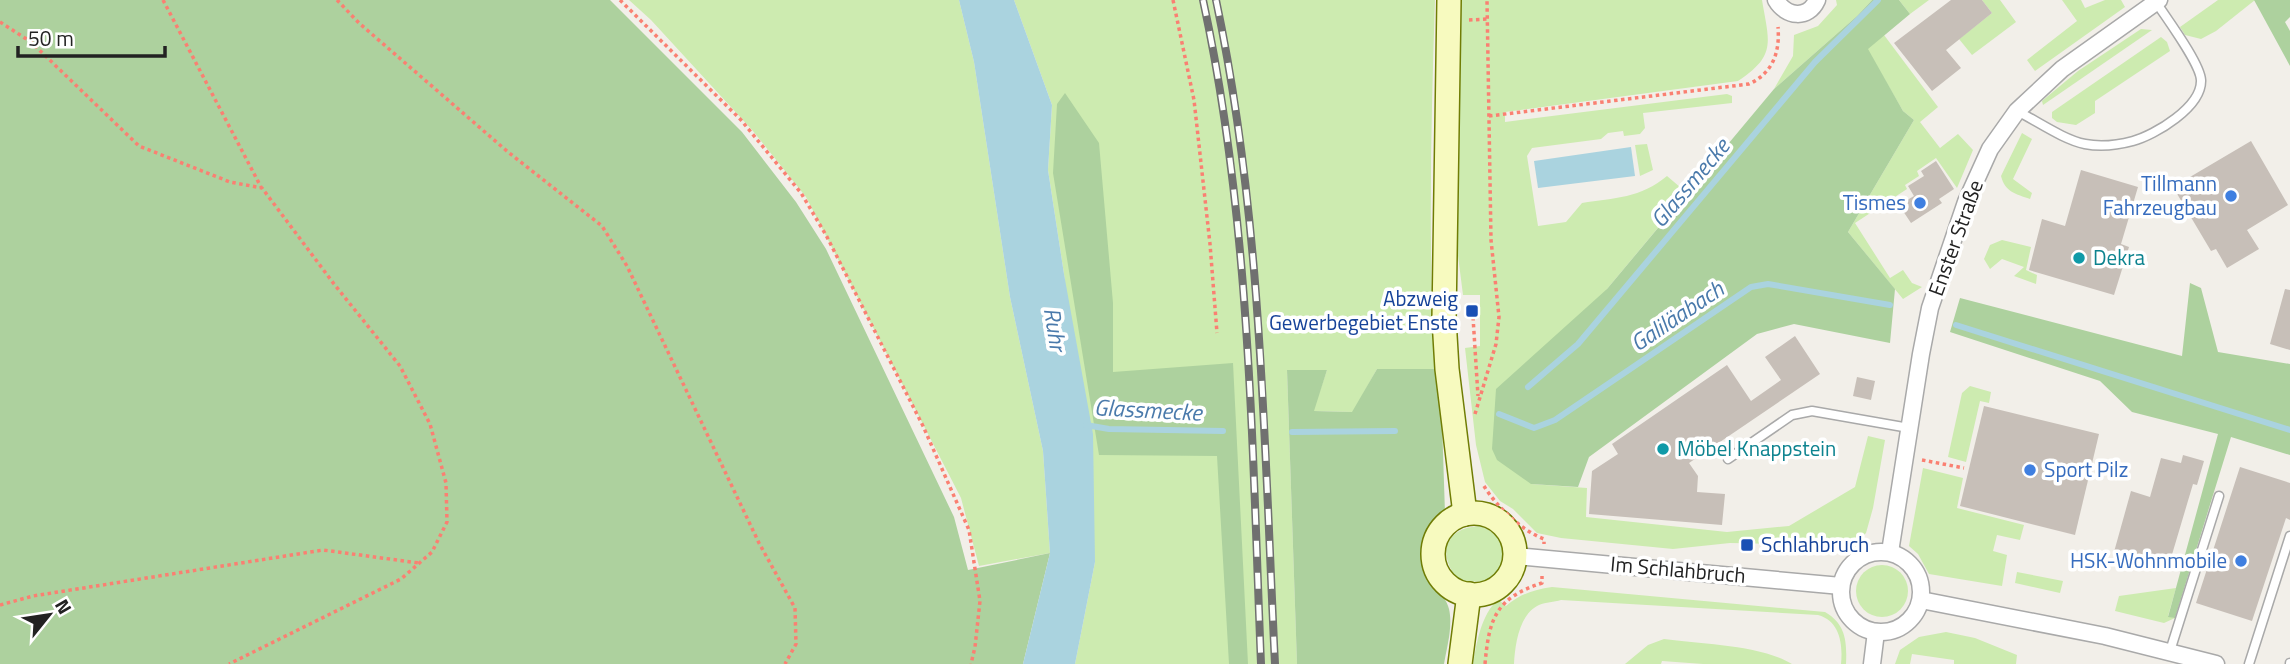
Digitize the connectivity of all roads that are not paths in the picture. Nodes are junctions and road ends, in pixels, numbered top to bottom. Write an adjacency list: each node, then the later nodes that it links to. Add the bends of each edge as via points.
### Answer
1 (1449, 0): 9 (main road, via 1444,319)
2 (1776, 0): 3 (street, via 1790,14 1799,15)
3 (1817, 0)
4 (2158, 1): 5 (street, Enster Straße, via 2062,69); 5 (lane, via 2201,78 2193,104 2177,117 2134,141 2096,145 2083,144)
5 (2017, 111): 6 (street, Enster Straße, via 1990,149 1930,308)
6 (1909, 429): 7 (lane, via 1803,412); 11 (street, Enster Straße)
7 (1728, 459)
8 (2219, 496): 17 (lane)
9 (1465, 514): 12 (main road, via 1495,518 1513,541); 14 (main road, via 1444,526 1434,553 1440,575 1458,591)
10 (2290, 536): 21 (lane)
11 (1890, 552): 13 (street, via 1878,551 1856,560); 15 (street, via 1912,564 1922,587)
12 (1515, 556): 13 (street, Im Schlahbruch); 14 (main road, via 1505,581 1483,594)
13 (1841, 586): 16 (street, via 1847,613 1865,629)
14 (1469, 594): 18 (main road)
15 (1921, 600): 16 (street, via 1917,612 1899,628); 17 (street)
16 (1876, 632): 19 (street)
17 (2170, 651): 20 (street)
18 (1460, 664)
19 (1872, 664)
20 (2216, 664)
21 (2249, 664)

